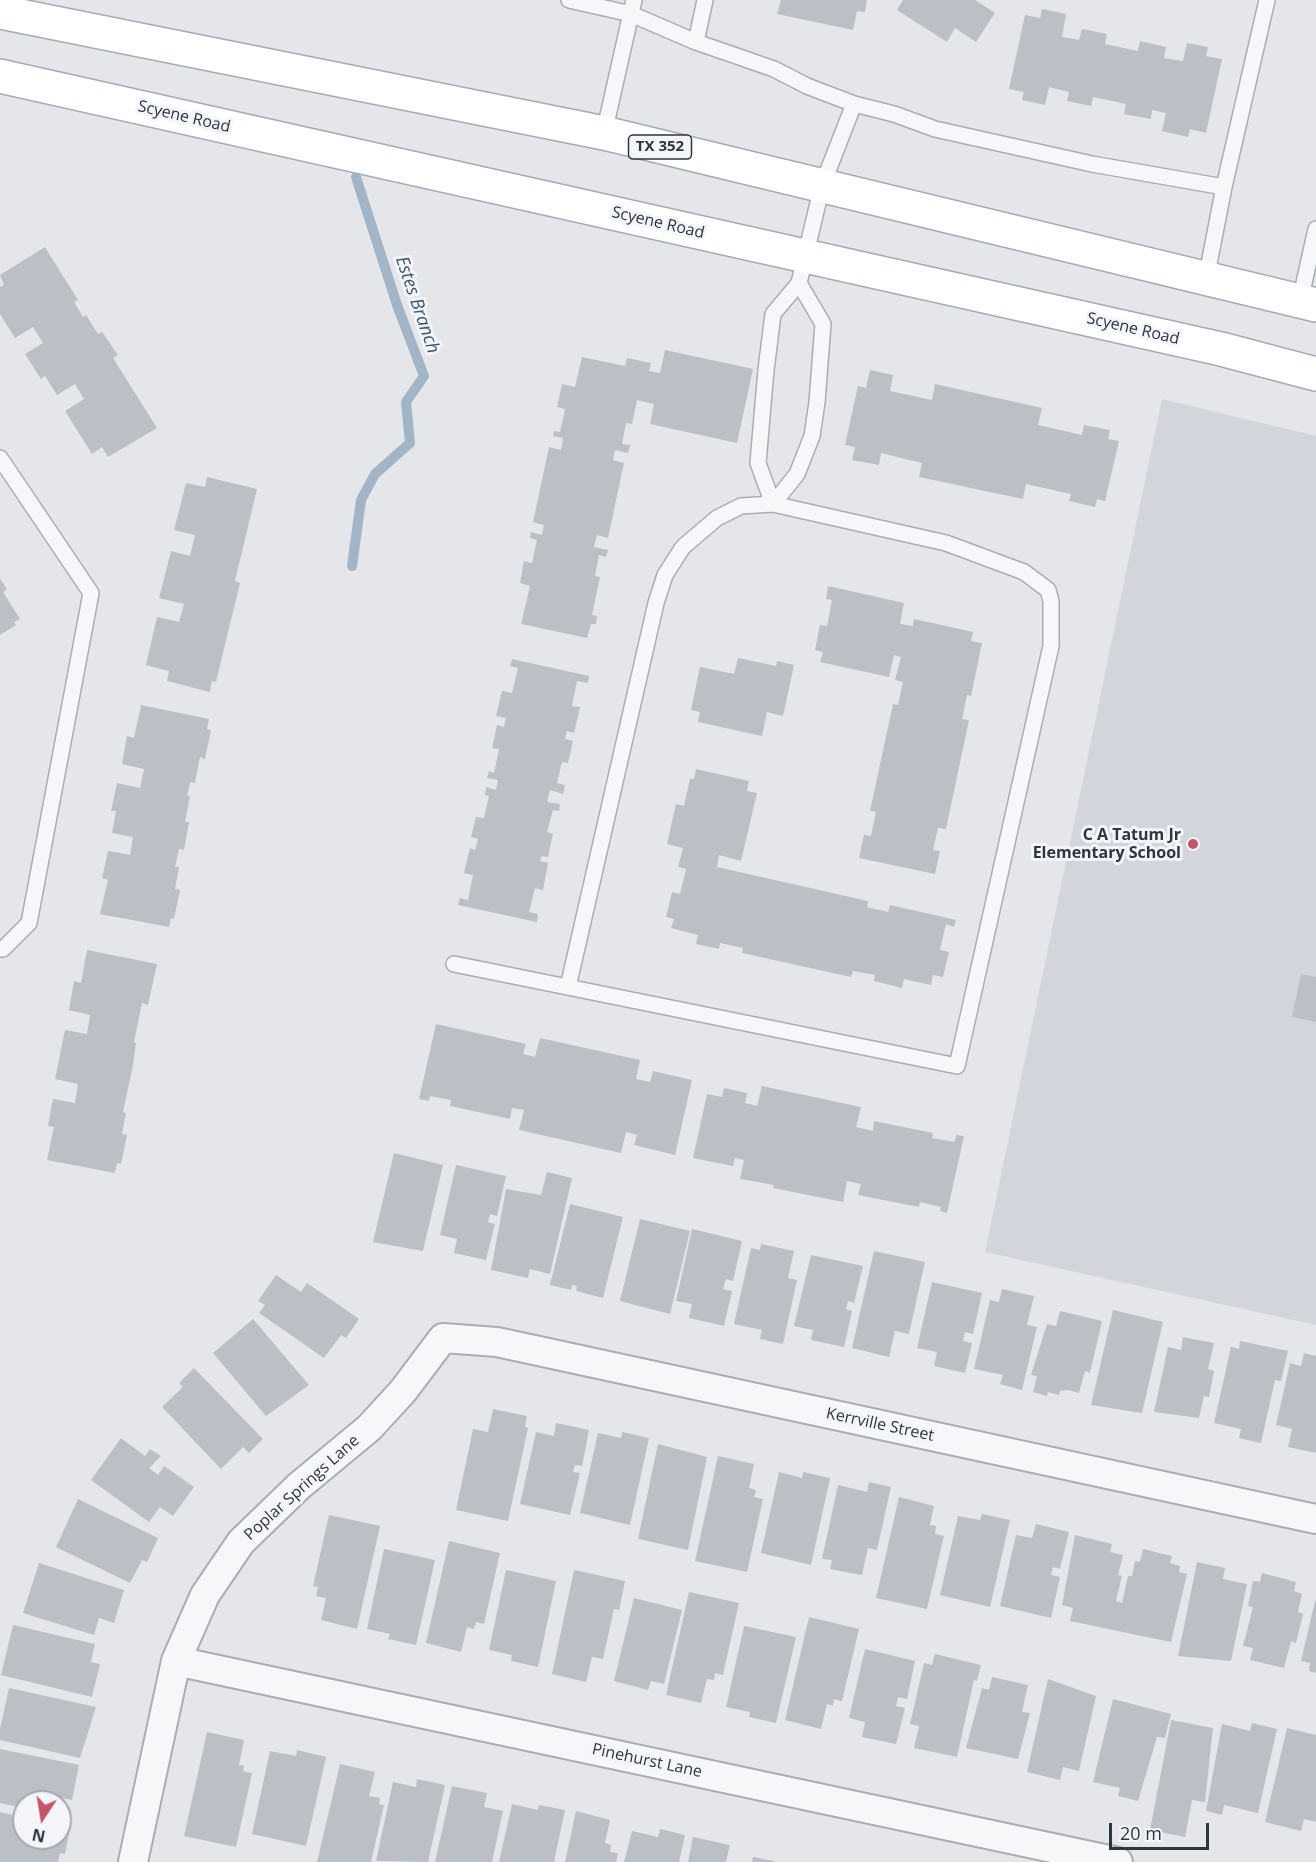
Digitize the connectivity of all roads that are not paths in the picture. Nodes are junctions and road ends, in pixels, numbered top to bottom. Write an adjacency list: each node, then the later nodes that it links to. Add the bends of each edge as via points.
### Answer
1 (569, 0): 4 (lane)
2 (705, 0): 6 (lane)
3 (1267, 0): 11 (lane)
4 (632, 7): 6 (lane); 9 (lane)
5 (0, 12): 9 (main road, TX 352)
6 (696, 42): 8 (lane, via 774,69)
7 (0, 76): 13 (main road, Scyene Road)
8 (854, 104): 10 (lane); 11 (lane, via 1004,145)
9 (604, 134): 10 (main road, TX 352)
10 (822, 186): 13 (lane); 14 (main road, TX 352)
11 (1224, 187): 14 (lane)
12 (1316, 228): 15 (lane)
13 (802, 269): 16 (main road, Scyene Road, via 1221,349); 18 (lane, via 773,314 766,370 758,463); 18 (lane, via 823,324 818,402 812,436 797,474)
14 (1206, 279): 15 (main road, TX 352)
15 (1308, 303)
16 (1316, 374)
17 (0, 458): 19 (lane, via 91,593 29,923)
18 (773, 504): 21 (lane, via 741,506 717,518 683,547 665,575); 21 (lane, via 946,543 1024,572 1048,590 1051,646 957,1066)
19 (0, 949)
20 (454, 964): 21 (lane)
21 (568, 987)
22 (443, 1338): 23 (street, Kerrville Street, via 508,1344); 24 (street, Poplar Springs Lane, via 369,1428 299,1486 241,1542 204,1595)
23 (1316, 1519)
24 (176, 1661): 25 (street, Poplar Springs Lane); 26 (street, Pinehurst Lane)
25 (133, 1862)
26 (1118, 1862)

